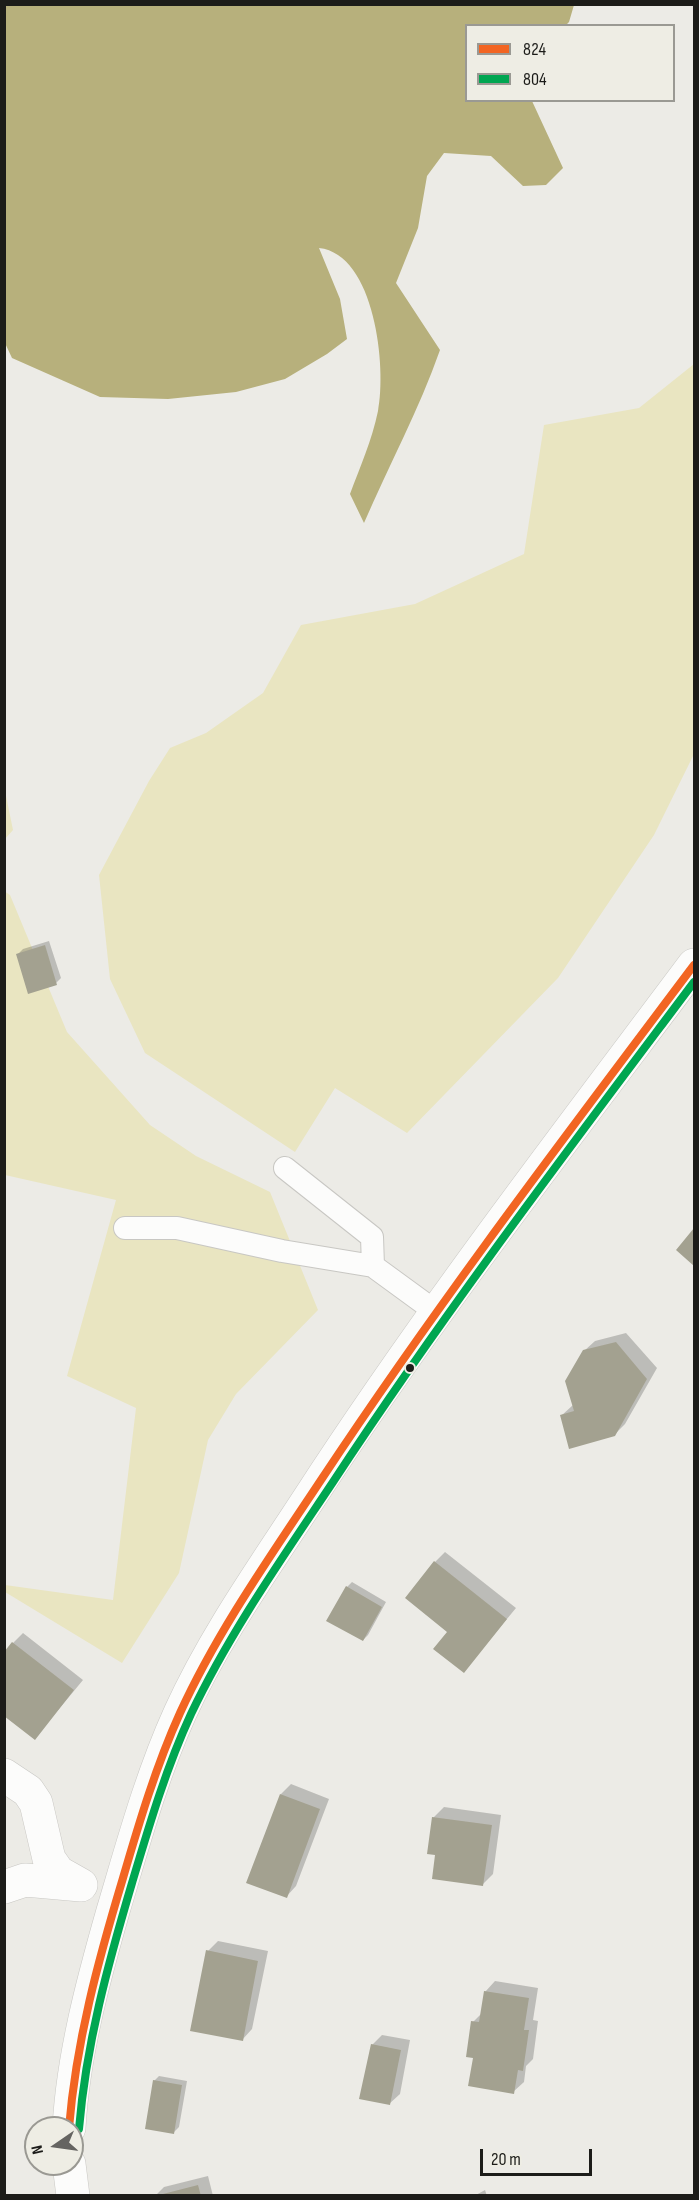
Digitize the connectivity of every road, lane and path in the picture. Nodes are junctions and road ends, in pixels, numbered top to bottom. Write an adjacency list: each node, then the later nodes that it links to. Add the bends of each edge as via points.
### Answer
1 (694, 964): 5 (street)
2 (285, 1168): 4 (lane, via 372,1237)
3 (125, 1227): 4 (lane, via 177,1228)
4 (373, 1266): 5 (lane)
5 (436, 1312): 9 (street, via 344,1444 212,1652 181,1710 154,1776)
6 (4, 1775): 7 (street, via 28,1791 36,1803 49,1859 58,1872)
7 (81, 1885): 8 (street, via 25,1880); 9 (street)
8 (4, 1887)
9 (116, 1903): 10 (street, via 100,1956)
10 (69, 2116)
11 (70, 2176): 12 (street)
12 (73, 2196)

